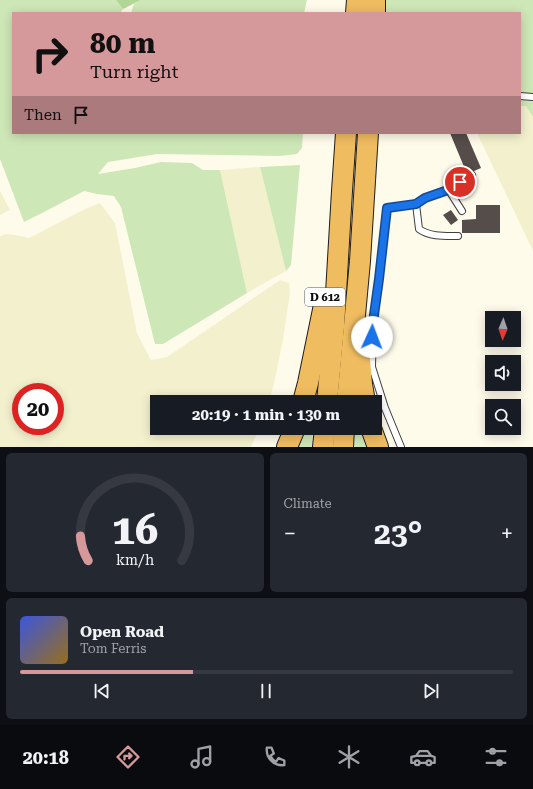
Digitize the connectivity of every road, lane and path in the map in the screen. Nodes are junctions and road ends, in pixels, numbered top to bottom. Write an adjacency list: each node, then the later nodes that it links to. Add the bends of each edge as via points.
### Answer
1 (357, 0): 3 (highway)
2 (375, 0): 4 (highway)
3 (356, 12)
4 (375, 12)
5 (521, 96): 6 (lane)
6 (533, 96)
7 (346, 134): 11 (highway, D 612)
8 (368, 134): 15 (highway, D 612)
9 (472, 175): 10 (lane)
10 (448, 189): 12 (lane); 13 (lane)
11 (342, 191): 16 (highway, D 612, via 323,313); 17 (highway)
12 (416, 204): 14 (lane, via 419,229 424,233); 28 (lane, via 387,208 373,322 372,367)
13 (462, 211)
14 (458, 236)
15 (360, 261): 18 (highway, D 612); 19 (highway, via 360,356)
16 (305, 395)
17 (328, 395)
18 (348, 395)
19 (364, 395)
20 (292, 435): 24 (highway)
21 (324, 435): 25 (highway)
22 (344, 435): 26 (highway)
23 (374, 435): 27 (highway)
24 (287, 447)
25 (323, 447)
26 (343, 447)
27 (378, 447)
28 (401, 447)

